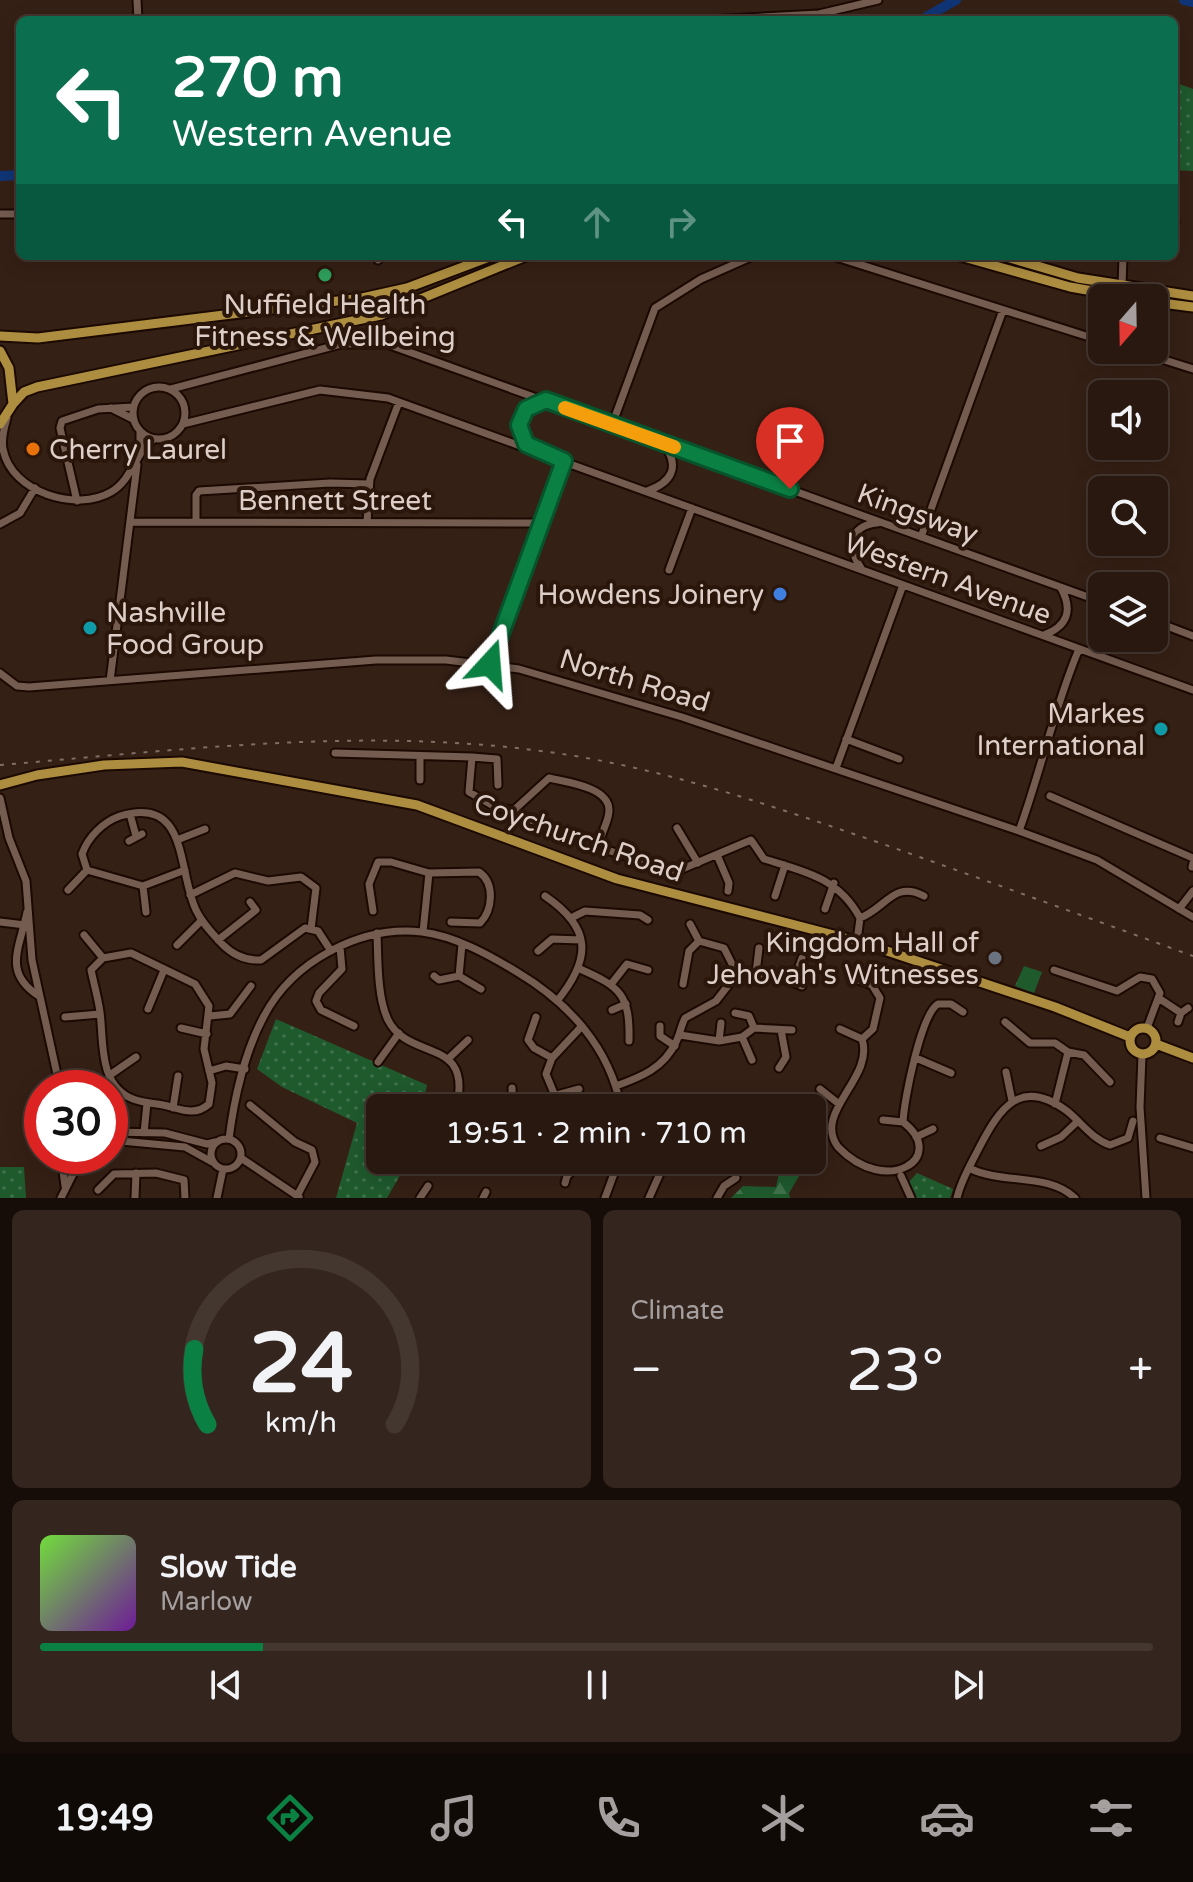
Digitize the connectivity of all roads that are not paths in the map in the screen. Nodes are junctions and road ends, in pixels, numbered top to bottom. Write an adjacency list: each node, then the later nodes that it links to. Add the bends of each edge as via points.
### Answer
1 (878, 0): 2 (street, via 819,14)
2 (782, 16)
3 (481, 260): 18 (main road, via 407,288 362,298 50,336)
4 (516, 260): 26 (main road, via 381,315 37,387)
5 (745, 260): 32 (street, via 675,293 651,315)
6 (846, 260): 17 (street)
7 (974, 260): 12 (main road)
8 (1017, 260): 10 (main road)
9 (1123, 260): 11 (street)
10 (1111, 284)
11 (1122, 284)
12 (1088, 290)
13 (1168, 292): 14 (main road)
14 (1193, 296)
15 (1168, 304): 16 (main road)
16 (1193, 307)
17 (1003, 310): 19 (street); 53 (street)
18 (0, 336)
19 (1088, 337)
20 (0, 351): 26 (main road, via 9,368)
21 (1168, 361): 22 (street)
22 (1193, 369)
23 (171, 389): 24 (street, Kingsway, via 330,347 370,342 401,348); 27 (street, via 149,389); 31 (street, via 184,405)
24 (546, 400): 32 (street, Kingsway); 36 (street, via 530,406 521,419)
25 (399, 402): 31 (street, Western Avenue, via 320,390); 36 (street, Western Avenue); 41 (street)
26 (13, 404): 30 (main road)
27 (133, 407): 28 (street); 29 (street)
28 (109, 408): 29 (street); 45 (street, via 62,421)
29 (133, 419): 33 (street)
30 (3, 421): 37 (street)
31 (183, 424): 34 (street, via 169,438)
32 (612, 425): 35 (street, Kingsway)
33 (140, 431): 34 (street); 38 (street)
34 (154, 439): 38 (street)
35 (662, 443): 43 (street, via 672,457 673,471 666,483); 51 (street, Kingsway)
36 (529, 448): 39 (street, Western Avenue)
37 (1, 449): 42 (street, via 12,468)
38 (139, 458): 40 (street); 44 (street)
39 (564, 461): 43 (street, Western Avenue); 50 (street)
40 (122, 484): 44 (street); 45 (street, via 99,498)
41 (369, 484): 48 (street, via 199,491); 49 (street)
42 (35, 488): 45 (street); 52 (street, via 20,513)
43 (646, 491): 46 (street, Western Avenue)
44 (132, 493): 47 (street)
45 (77, 501)
46 (692, 508): 54 (street); 55 (street, Western Avenue)
47 (130, 522): 48 (street, Bennett Street); 65 (street)
48 (196, 522): 49 (street, Bennett Street)
49 (367, 522): 50 (street, Bennett Street)
50 (540, 523): 63 (street)
51 (883, 523): 53 (street, Kingsway); 55 (street, via 863,526 852,539 852,553)
52 (0, 524)
53 (921, 537): 57 (street, Kingsway)
54 (669, 570)
55 (862, 570): 56 (street, Western Avenue)
56 (903, 585): 60 (street, Western Avenue); 67 (street)
57 (1061, 588): 58 (street, Kingsway); 60 (street, via 1068,616)
58 (1088, 597)
59 (1168, 626): 61 (street)
60 (1043, 636): 62 (street, Western Avenue)
61 (1193, 636)
62 (1079, 649): 66 (street, Western Avenue); 83 (street)
63 (490, 664): 65 (street, North Road, via 376,660); 72 (street, North Road, via 579,684)
64 (0, 673): 65 (street, North Road, via 17,686 29,687)
65 (110, 681)
66 (1193, 690)
67 (846, 739): 71 (street); 72 (street)
68 (335, 753): 69 (street)
69 (420, 756): 70 (street); 73 (street)
70 (472, 757): 75 (street, via 497,759); 78 (street, via 469,792 497,808)
71 (899, 759)
72 (836, 768): 83 (street, North Road)
73 (420, 780)
74 (0, 785): 124 (main road, Coychurch Road, via 127,763 215,766 417,805 617,879)
75 (498, 785)
76 (1050, 796): 88 (street)
77 (0, 798): 102 (street)
78 (514, 810): 82 (street); 87 (street, via 549,778 571,783 606,800 609,810 601,848 675,872)
79 (130, 814): 84 (street); 85 (street, via 160,816); 90 (street, via 92,836 82,854)
80 (207, 828): 85 (street)
81 (677, 828): 87 (street)
82 (549, 829)
83 (1019, 831): 106 (street, North Road, via 1097,860)
84 (136, 837)
85 (177, 840): 91 (street)
86 (717, 855): 87 (street); 89 (street, via 751,840 764,859); 96 (street)
87 (698, 863)
88 (1193, 863)
89 (785, 865): 93 (street); 100 (street, via 782,888)
90 (87, 870): 94 (street); 95 (street)
91 (185, 870): 95 (street); 98 (street)
92 (429, 873): 107 (street, via 378,862 369,884); 114 (street, via 479,872 489,883 487,916 480,923); 118 (street)
93 (834, 883): 105 (street); 110 (street)
94 (69, 884)
95 (143, 886): 104 (street)
96 (728, 891)
97 (1193, 891): 106 (street)
98 (190, 895): 111 (street); 117 (street, via 235,873 268,881 301,877 316,888)
99 (545, 896): 108 (street)
100 (775, 896)
101 (924, 896): 110 (street, via 896,891 877,911)
102 (29, 902): 116 (street); 148 (street)
103 (250, 902): 121 (street, via 256,910)
104 (149, 908)
105 (825, 909)
106 (1179, 909): 109 (street, North Road)
107 (373, 911)
108 (573, 917): 112 (street, via 585,911); 122 (street)
109 (1193, 917)
110 (860, 918): 124 (street)
111 (202, 920): 121 (street); 125 (street)
112 (648, 920)
113 (0, 922): 116 (street)
114 (451, 922)
115 (690, 924): 123 (street)
116 (25, 925): 148 (street, via 16,972 21,983)
117 (311, 929): 121 (street, via 298,931 261,960 242,957); 129 (street)
118 (423, 932): 119 (street); 126 (street)
119 (377, 933): 127 (street); 172 (street, via 383,1003)
120 (84, 935): 131 (street)
121 (218, 940)
122 (581, 940): 130 (street, via 552,939); 133 (street)
123 (699, 941): 138 (street, via 724,948); 144 (street, via 689,951)
124 (857, 941): 176 (main road, Coychurch Road)
125 (182, 942)
126 (462, 944): 140 (street); 150 (street, via 539,985)
127 (340, 947): 129 (street); 163 (street, via 342,969 316,1001 321,1010)
128 (759, 948): 137 (street)
129 (331, 951): 193 (street, via 300,972 264,1015)
130 (538, 951)
131 (103, 958): 134 (street, via 131,953); 156 (street, via 91,970)
132 (802, 958): 143 (street)
133 (580, 969): 142 (street); 150 (street)
134 (164, 970): 152 (street); 157 (street, via 195,984)
135 (648, 970): 142 (street, via 627,964)
136 (1054, 970): 149 (street, via 1117,991 1147,976 1157,983)
137 (756, 973): 138 (street); 143 (street)
138 (737, 974): 174 (street, via 716,1001 685,1018)
139 (434, 976): 140 (street)
140 (459, 976): 147 (street)
141 (852, 978): 177 (street, via 872,985 880,998 873,1029)
142 (612, 983): 151 (street)
143 (793, 983): 146 (street)
144 (683, 984)
145 (251, 986): 157 (street, via 230,1014)
146 (802, 986)
147 (481, 989)
148 (40, 997): 194 (street)
149 (1160, 999): 161 (street, via 1184,1011); 168 (street)
150 (557, 1001): 164 (street)
151 (626, 1004): 153 (street); 179 (street)
152 (148, 1009)
153 (612, 1010)
154 (963, 1012): 188 (street, via 951,1004 932,1008)
155 (735, 1013): 167 (street, via 749,1016)
156 (100, 1014): 158 (street); 195 (street, via 100,1048)
157 (210, 1016): 173 (street)
158 (65, 1017)
159 (536, 1017): 187 (street, via 528,1040)
160 (1005, 1022): 183 (street, via 1030,1043 1055,1043)
161 (1178, 1022)
162 (721, 1023): 180 (street)
163 (354, 1026)
164 (582, 1026): 187 (street); 202 (street, via 598,1046)
165 (660, 1026): 182 (street, via 660,1036)
166 (181, 1028): 173 (street)
167 (754, 1028): 170 (street); 175 (street)
168 (1147, 1028): 176 (main road); 181 (main road)
169 (840, 1029): 177 (street)
170 (781, 1030): 171 (street); 192 (street, via 786,1057)
171 (792, 1030)
172 (399, 1033): 186 (street); 191 (street)
173 (207, 1034): 197 (street)
174 (680, 1035): 180 (street); 182 (street)
175 (742, 1037): 180 (street); 190 (street)
176 (1130, 1037): 184 (main road, via 1132,1048)
177 (862, 1039): 214 (street, via 860,1070)
178 (468, 1040): 186 (street)
179 (629, 1041)
180 (719, 1041)
181 (1156, 1044): 184 (main road); 189 (main road)
182 (675, 1046): 202 (street, via 655,1069)
183 (1068, 1052): 201 (street, via 1084,1055); 215 (street)
184 (1142, 1055): 262 (street)
185 (136, 1057): 196 (street)
186 (449, 1058): 206 (street, via 460,1076)
187 (552, 1058): 208 (street, via 546,1074)
188 (916, 1058): 199 (street); 221 (street, via 904,1092)
189 (1193, 1058)
190 (752, 1060)
191 (378, 1062)
192 (779, 1068)
193 (245, 1069): 197 (street, via 226,1066); 227 (street)
194 (56, 1070)
195 (108, 1070)
196 (117, 1070)
197 (209, 1071): 217 (street, via 209,1104 195,1112)
198 (1006, 1072): 212 (street)
199 (951, 1073)
200 (178, 1076): 217 (street)
201 (1110, 1082)
202 (616, 1086): 210 (street)
203 (512, 1088): 207 (street)
204 (579, 1089): 209 (street)
205 (820, 1089): 214 (street)
206 (458, 1094)
207 (512, 1094)
208 (556, 1094)
209 (561, 1094)
210 (618, 1094)
211 (128, 1097): 213 (street)
212 (1012, 1101): 215 (street, via 1032,1095); 234 (street, via 997,1113)
213 (147, 1103): 217 (street); 224 (street)
214 (839, 1104): 243 (street, via 833,1122 836,1145 870,1177)
215 (1055, 1104): 219 (street)
216 (250, 1105): 250 (street, via 312,1150 315,1162)
217 (173, 1108)
218 (883, 1120): 221 (street)
219 (1078, 1121): 220 (street, via 1110,1145 1128,1138); 230 (street)
220 (1133, 1121)
221 (903, 1122): 225 (street)
222 (933, 1129): 225 (street)
223 (128, 1133): 224 (street)
224 (144, 1133): 229 (street)
225 (916, 1137): 243 (street, via 916,1161)
226 (1160, 1138): 231 (street)
227 (229, 1139): 229 (street); 232 (street, via 240,1146)
228 (128, 1142): 233 (street, via 185,1147)
229 (215, 1142): 233 (street)
230 (1041, 1146)
231 (1193, 1148)
232 (241, 1158): 235 (street, via 234,1167); 250 (street)
233 (212, 1162): 235 (street)
234 (969, 1168): 260 (street); 261 (street, via 995,1178 1058,1185)
235 (223, 1169): 254 (street)
236 (136, 1173): 249 (street, via 108,1176); 252 (street); 253 (street, via 178,1176 186,1185)
237 (64, 1174): 247 (street)
238 (71, 1174): 247 (street)
239 (569, 1174): 246 (street)
240 (614, 1174): 256 (street)
241 (660, 1174): 257 (street)
242 (735, 1174): 245 (street)
243 (901, 1176): 259 (street)
244 (747, 1177): 245 (street)
245 (736, 1178): 258 (street)
246 (565, 1183)
247 (65, 1186): 251 (street)
248 (428, 1186): 255 (street)
249 (98, 1190)
250 (298, 1197)
251 (61, 1198)
252 (135, 1198)
253 (185, 1198)
254 (217, 1198)
255 (420, 1198)
256 (605, 1198)
257 (649, 1198)
258 (717, 1198)
259 (911, 1198)
260 (957, 1198)
261 (1075, 1198)
262 (1146, 1198)

